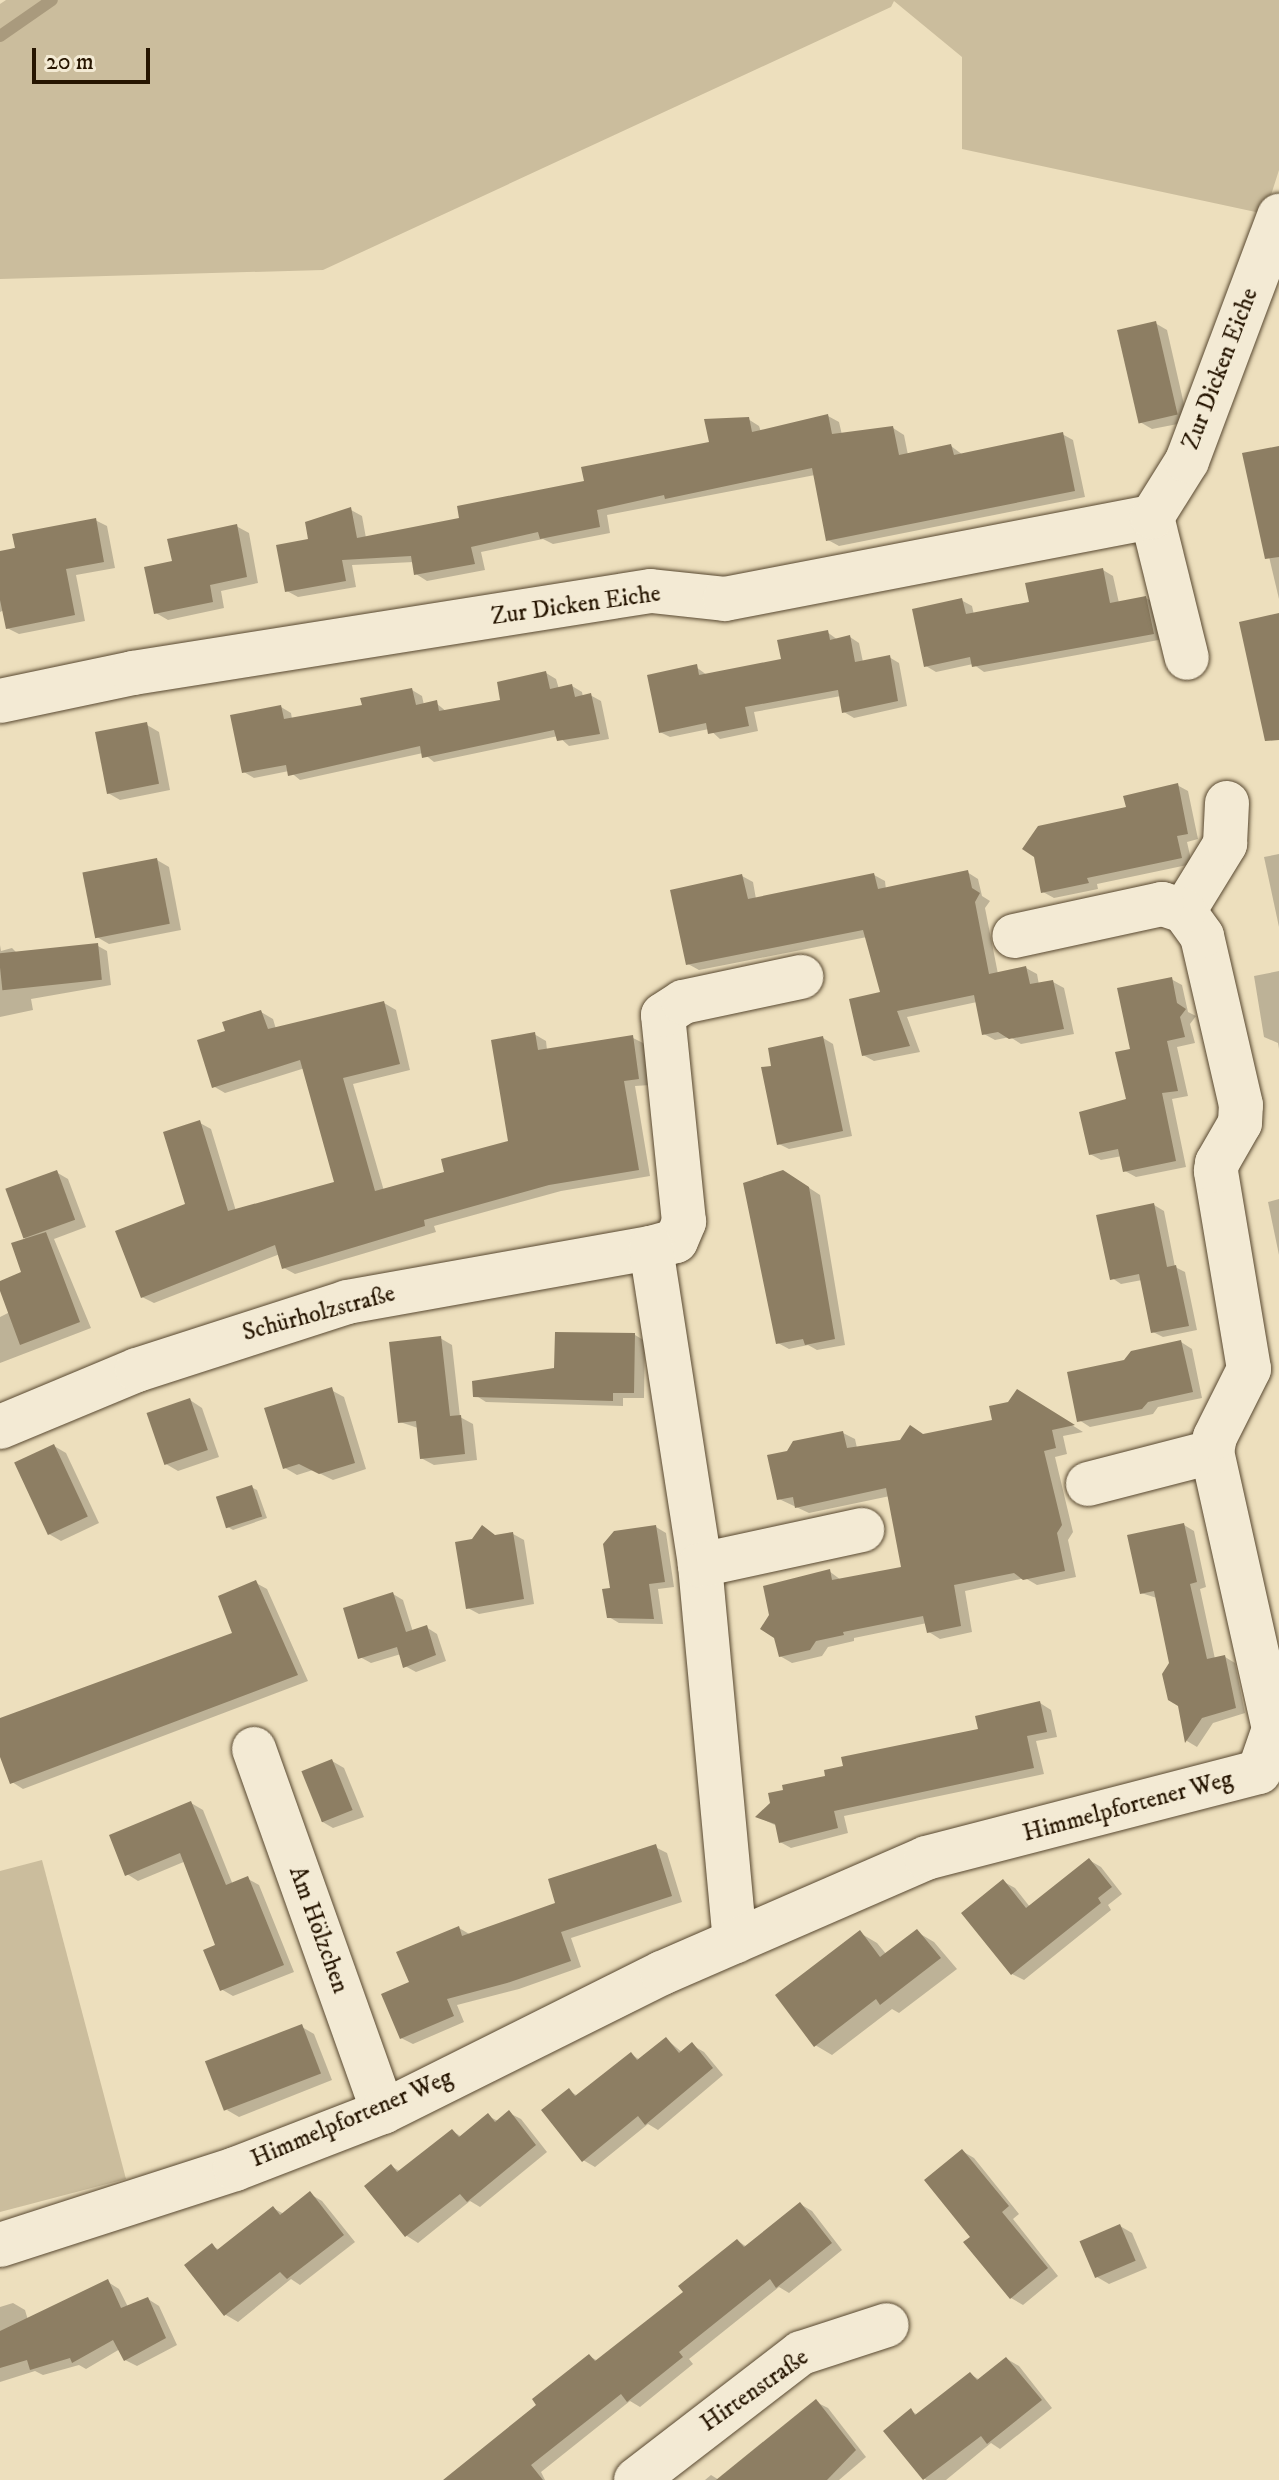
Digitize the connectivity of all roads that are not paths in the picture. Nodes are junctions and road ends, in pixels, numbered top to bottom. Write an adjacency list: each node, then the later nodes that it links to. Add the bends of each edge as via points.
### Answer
1 (1279, 216): 2 (street, Zur Dicken Eiche, via 1187,461)
2 (1152, 517): 3 (street); 4 (street, Zur Dicken Eiche, via 725,599 651,591 133,673)
3 (1187, 658)
4 (0, 701)
5 (1227, 803): 6 (street, via 1225,844)
6 (1184, 911): 7 (street, via 1162,904); 11 (street, via 1202,936 1241,1105 1240,1123 1216,1171 1249,1369)
7 (1014, 936)
8 (801, 977): 9 (street, Schürholzstraße, via 683,1002 663,1015 684,1222 676,1241)
9 (651, 1248): 10 (street, Schürholzstraße, via 347,1302 137,1370); 14 (street)
10 (0, 1427)
11 (1212, 1452): 12 (street); 16 (street, Himmelpfortener Weg, via 1274,1729 1259,1772 926,1858)
12 (1088, 1484)
13 (862, 1530): 14 (street)
14 (700, 1565): 16 (street)
15 (254, 1749): 17 (street, Am Hölzchen)
16 (735, 1941): 17 (street, Himmelpfortener Weg)
17 (383, 2112): 18 (street, Himmelpfortener Weg, via 235,2169)
18 (0, 2245)
19 (887, 2325): 20 (street, Hirtenstraße, via 801,2353)
20 (636, 2480)

